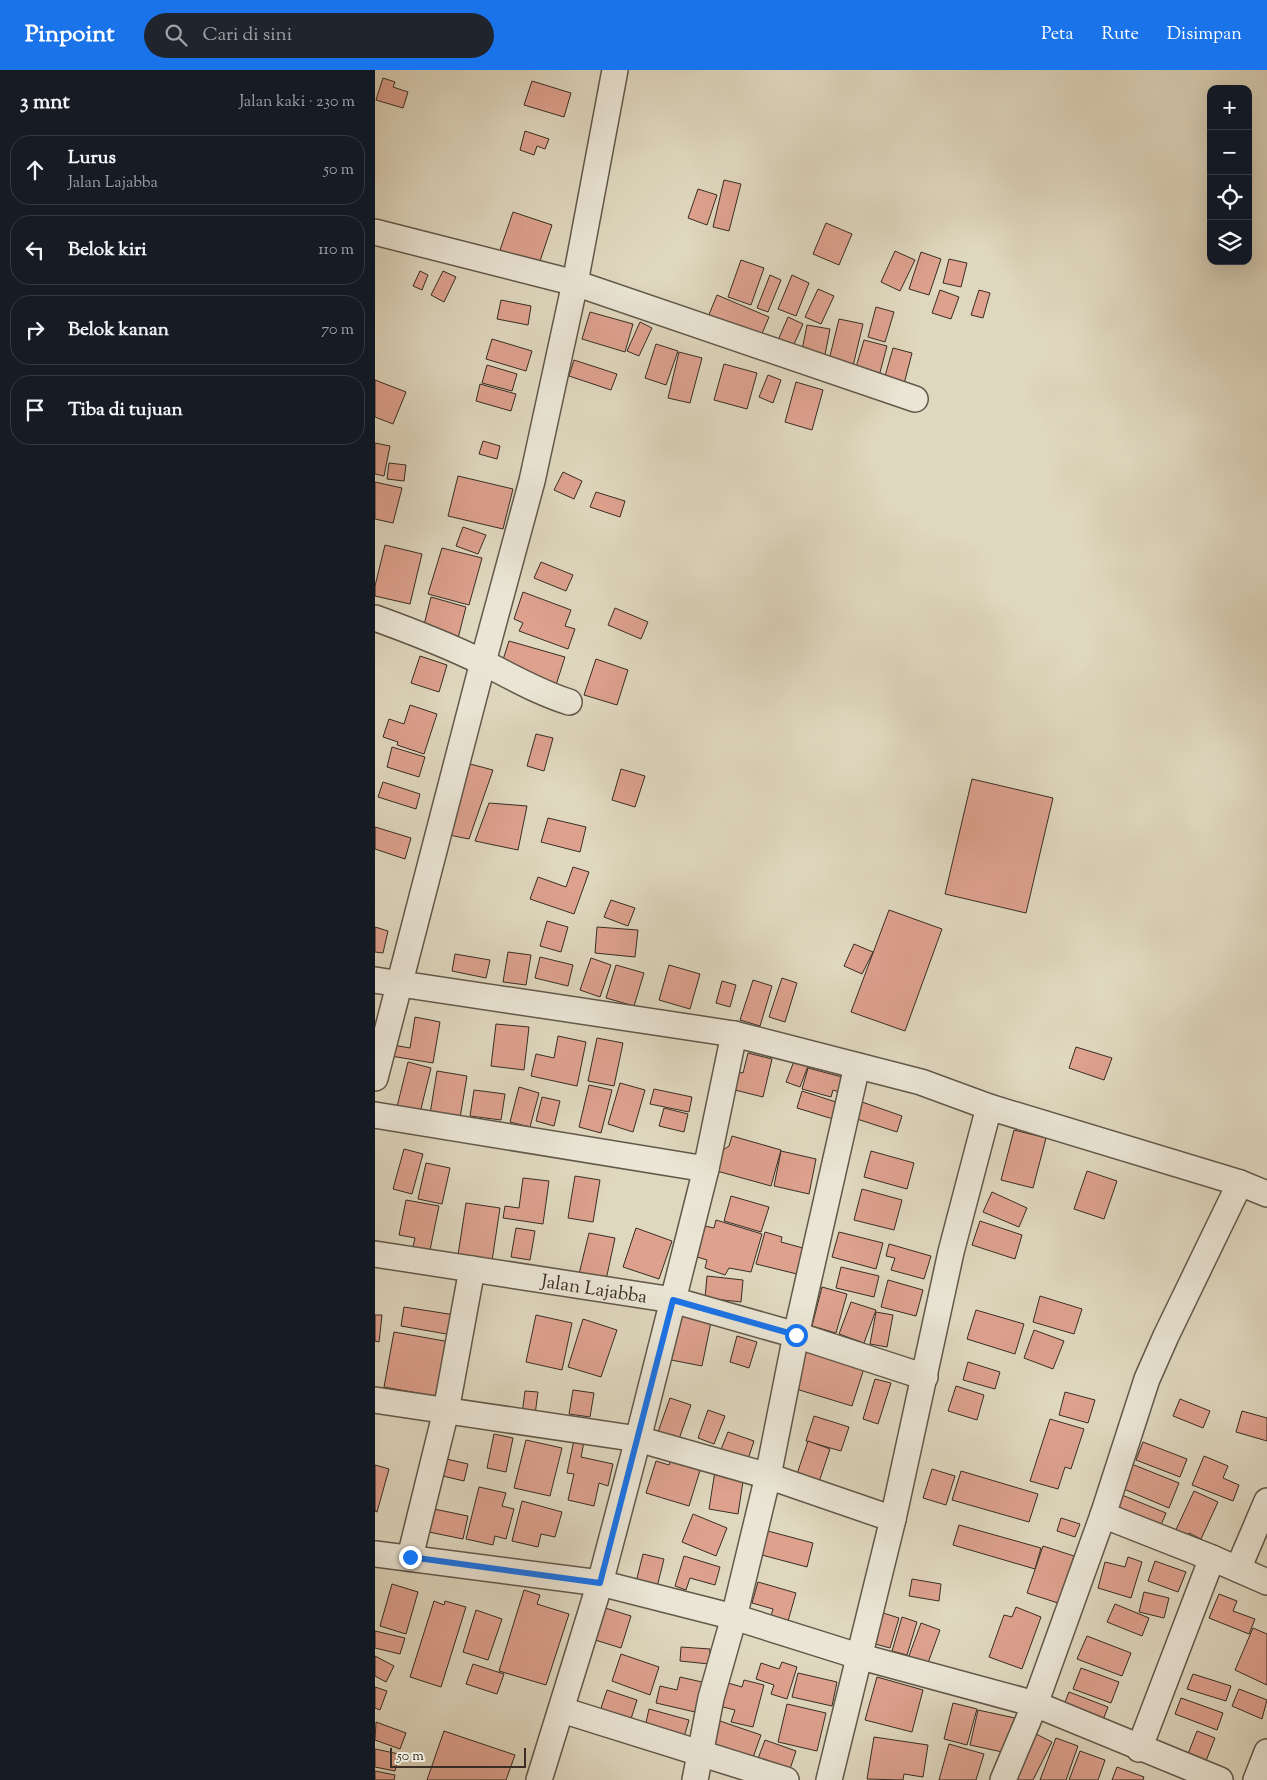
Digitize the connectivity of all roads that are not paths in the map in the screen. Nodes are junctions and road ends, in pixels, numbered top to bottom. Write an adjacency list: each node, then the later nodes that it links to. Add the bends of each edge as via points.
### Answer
1 (615, 70): 3 (street)
2 (375, 232): 3 (street)
3 (575, 284): 4 (street); 6 (street, via 532,481)
4 (915, 399)
5 (375, 618): 6 (street)
6 (483, 662): 7 (street, via 541,693); 9 (street)
7 (569, 702)
8 (375, 980): 9 (street)
9 (401, 983): 10 (street); 12 (street)
10 (734, 1034): 11 (street); 15 (street)
11 (857, 1066): 13 (street, via 921,1082); 21 (street)
12 (375, 1078)
13 (989, 1106): 16 (street); 22 (street, via 951,1252)
14 (375, 1115): 15 (street)
15 (707, 1169): 20 (street)
16 (1240, 1183): 17 (street); 28 (street, via 1147,1379)
17 (1267, 1194)
18 (375, 1254): 19 (street, Jalan Lajabba)
19 (472, 1269): 20 (street, Jalan Lajabba); 24 (street)
20 (673, 1300): 21 (street, Jalan Lajabba); 25 (street)
21 (796, 1335): 22 (street, Jalan Lajabba); 26 (street)
22 (925, 1377): 29 (street)
23 (375, 1400): 24 (street)
24 (446, 1412): 25 (street); 31 (street)
25 (638, 1439): 26 (street); 35 (street)
26 (768, 1476): 29 (street); 36 (street)
27 (1267, 1501): 33 (street)
28 (1103, 1515): 32 (street); 38 (street)
29 (893, 1519): 37 (street)
30 (375, 1554): 31 (street)
31 (410, 1557): 35 (street)
32 (1212, 1558): 33 (street); 40 (street)
33 (1238, 1569): 34 (street)
34 (1267, 1582)
35 (600, 1583): 36 (street); 39 (street)
36 (734, 1617): 37 (street); 42 (street, via 711,1698)
37 (858, 1656): 38 (street); 46 (street)
38 (1035, 1704): 40 (street); 47 (street)
39 (562, 1710): 42 (street); 43 (street)
40 (1139, 1749): 48 (street)
41 (1267, 1752): 49 (street)
42 (701, 1753): 44 (street); 45 (street)
43 (539, 1780)
44 (695, 1780)
45 (786, 1780)
46 (829, 1780)
47 (1003, 1780)
48 (1220, 1780)
49 (1256, 1780)

